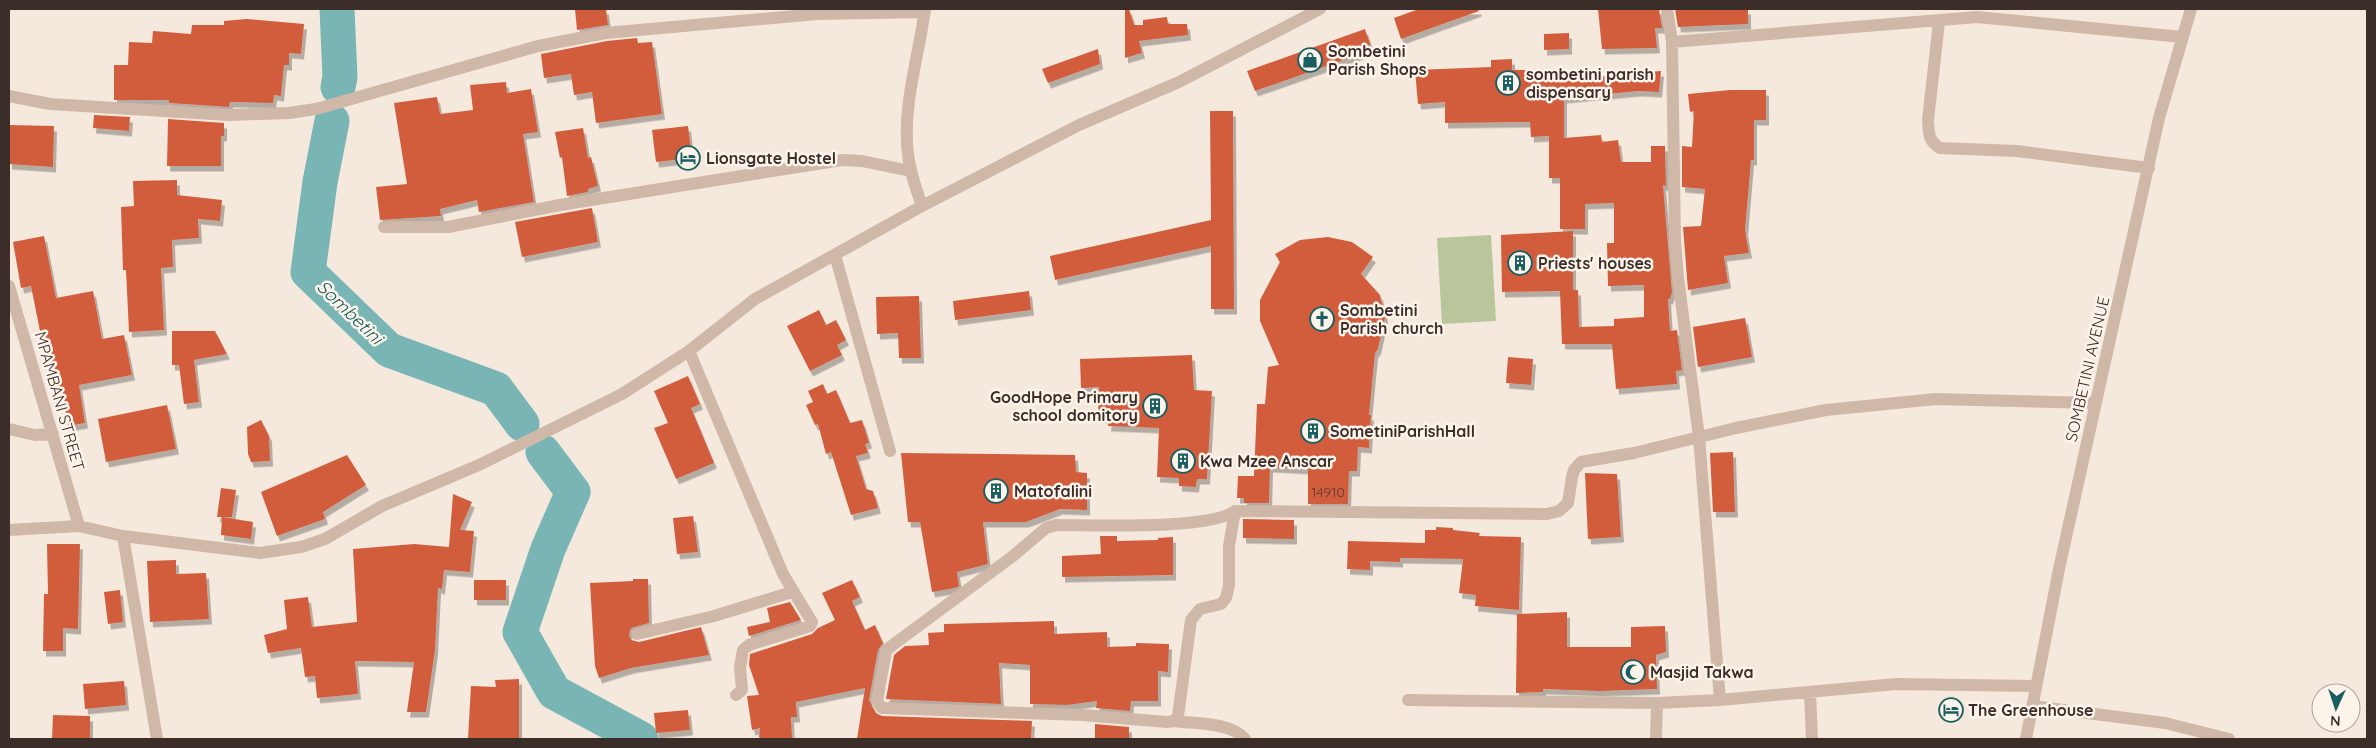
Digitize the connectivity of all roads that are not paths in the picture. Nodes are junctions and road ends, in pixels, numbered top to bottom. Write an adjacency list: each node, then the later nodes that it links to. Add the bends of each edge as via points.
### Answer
1 (1320, 9): 12 (street, via 1179,82 1079,125)
2 (1667, 9): 8 (street)
3 (2191, 9): 7 (street, SOMBETINI AVENUE)
4 (925, 10): 9 (street, via 818,14 606,33 538,46 316,109 289,113 228,115 168,112 50,104); 11 (street, via 907,118)
5 (1962, 14): 6 (street); 7 (street)
6 (1939, 22): 8 (street); 10 (street, via 1928,120 1929,136 1940,148 2017,151)
7 (2182, 37): 10 (street, SOMBETINI AVENUE, via 2159,118)
8 (1672, 42): 20 (street, via 1677,260)
9 (9, 96)
10 (2149, 168): 17 (street, SOMBETINI AVENUE)
11 (910, 171): 12 (street); 13 (street, via 842,160 560,205 448,227)
12 (922, 206): 14 (street)
13 (384, 227)
14 (835, 255): 16 (street, via 755,299); 21 (street)
15 (9, 286): 19 (street, MPAMBANI STREET)
16 (688, 351): 25 (street, via 622,394 479,465 382,506 325,539 301,547 260,553); 26 (street)
17 (2095, 403): 20 (street, via 1913,400 1826,410); 28 (street, SOMBETINI AVENUE)
18 (9, 429): 19 (street, via 35,435)
19 (53, 434): 23 (street, MPAMBANI STREET)
20 (1699, 437): 22 (street, via 1582,462 1574,470 1568,503 1559,511 1547,514); 32 (street)
21 (890, 450)
22 (1235, 511): 35 (street, via 1228,546 1226,598 1221,604 1200,609 1191,620 1178,716); 35 (street, via 1227,517 1186,524 1056,525 1046,528 886,651 877,701 882,708)
23 (79, 526): 24 (street); 25 (street)
24 (9, 530)
25 (123, 536): 36 (street)
26 (792, 592): 27 (street, via 714,616); 30 (street, via 812,622 810,626 743,650 740,667 742,690)
27 (637, 634)
28 (2036, 686): 29 (street, via 1896,684); 34 (street, SOMBETINI AVENUE)
29 (1810, 693): 32 (street); 39 (street)
30 (736, 695)
31 (1408, 700): 33 (street)
32 (1720, 700): 33 (street)
33 (1656, 703): 38 (street)
34 (2032, 706): 40 (street, SOMBETINI AVENUE); 41 (street, via 2165,723)
35 (1174, 721): 37 (street, via 1223,727)
36 (157, 739)
37 (1245, 739)
38 (1656, 739)
39 (1812, 739)
40 (2026, 739)
41 (2230, 739)

